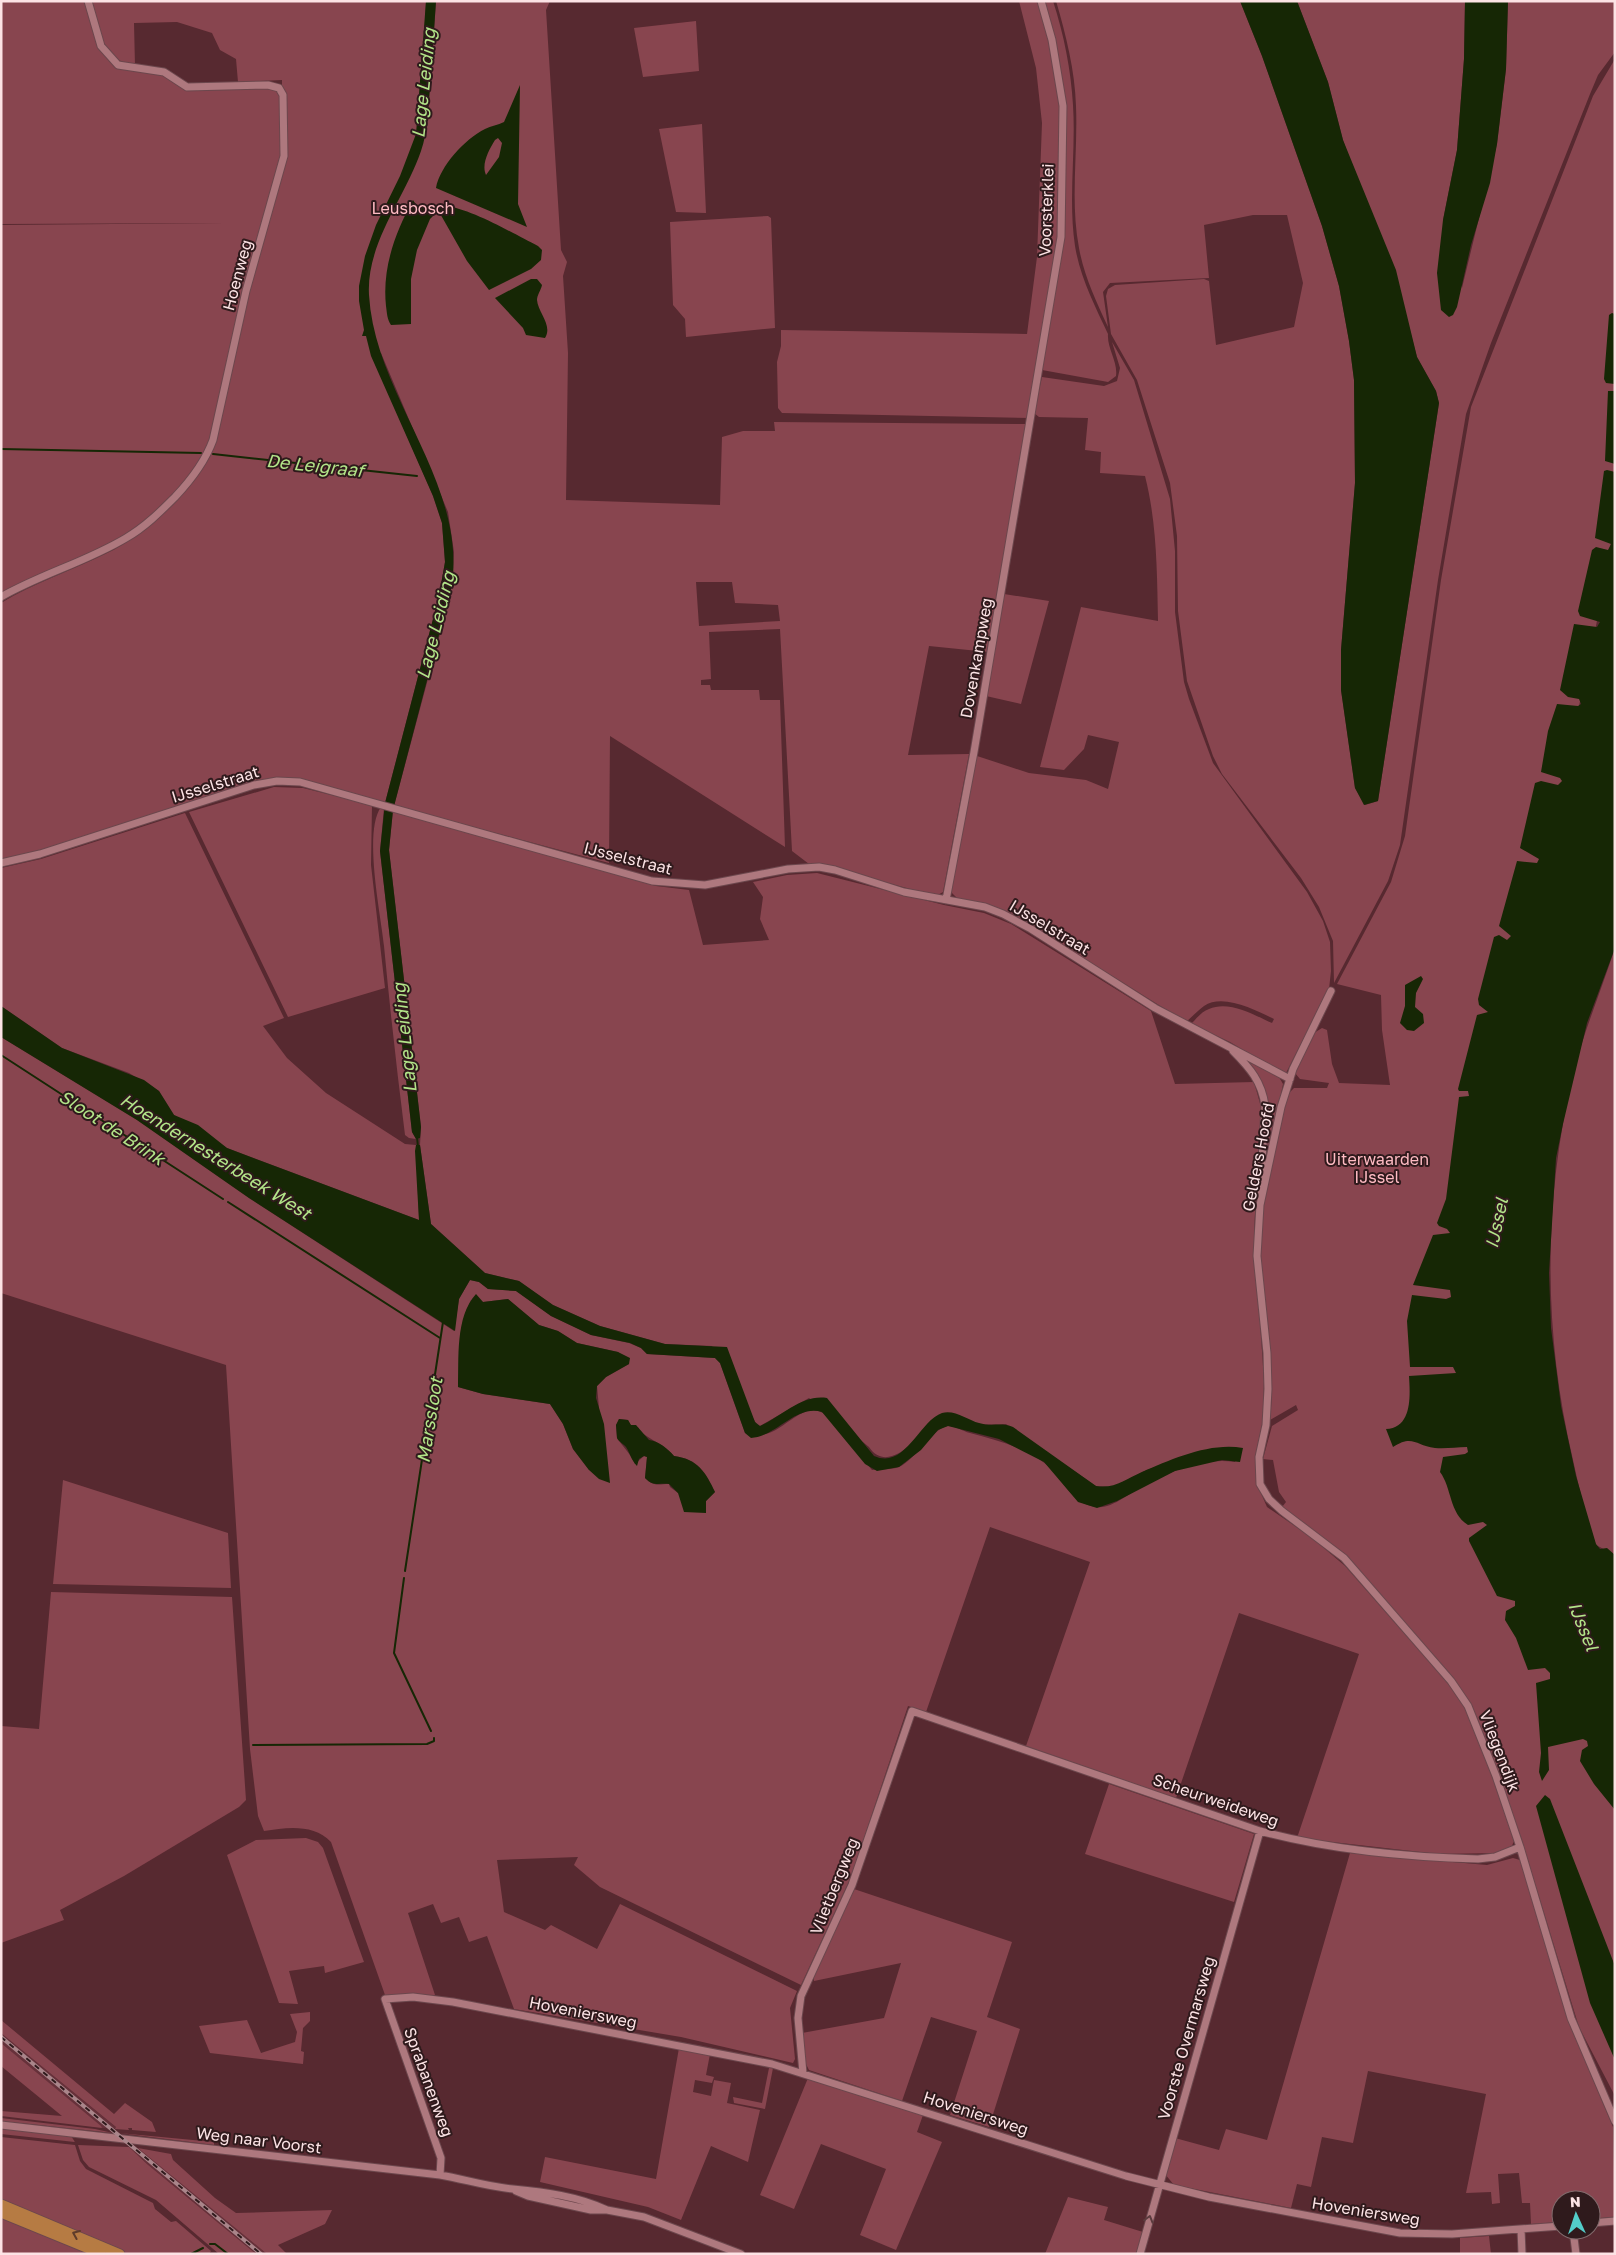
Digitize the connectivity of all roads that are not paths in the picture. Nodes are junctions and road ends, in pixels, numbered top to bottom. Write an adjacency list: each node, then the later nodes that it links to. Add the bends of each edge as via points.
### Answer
1 (88, 1): 4 (street, Hoenweg, via 101,46 118,65 168,73 187,87 268,84 279,88 284,104 284,156 246,291 213,440 203,463 160,513 134,534)
2 (1041, 1): 3 (street, Voorsterklei, via 1054,50 1063,106 1062,216 1059,257)
3 (1031, 420): 6 (street, Dovenkampweg)
4 (1, 597)
5 (1, 862): 6 (street, IJsselstraat, via 40,854 254,785 277,781 300,782 652,881 706,885 800,867 819,867 904,892)
6 (946, 900): 8 (street, IJsselstraat, via 1003,914 1155,1008 1193,1030)
7 (1331, 991): 9 (street, Gelders Hoofd, via 1294,1064)
8 (1227, 1044): 9 (street, IJsselstraat); 10 (street, IJsselstraat, via 1259,1081 1264,1096)
9 (1290, 1079): 10 (street, Gelders Hoofd, via 1280,1107)
10 (1260, 1205): 11 (street, Gelders Hoofd, via 1257,1256 1268,1389)
11 (1260, 1457): 14 (street, Vliegendijk, via 1260,1484 1269,1499 1344,1558 1452,1681 1464,1699 1481,1736)
12 (912, 1710): 13 (street, Scheurweideweg); 16 (street, Vlietbergweg, via 852,1885 801,1996 798,2018)
13 (1260, 1831): 14 (street, Scheurweideweg, via 1319,1845 1464,1859 1489,1858); 20 (street, Voorste Overmarsweg)
14 (1520, 1847): 17 (street, Vliegendijk, via 1571,2018)
15 (385, 2000): 16 (street, Hoveniersweg, via 413,1997 453,2002 706,2049); 19 (street, Sprabanenweg, via 441,2158)
16 (803, 2073): 20 (street, Hoveniersweg)
17 (1615, 2121)
18 (1, 2125): 19 (street, Weg naar Voorst)
19 (440, 2175): 30 (street, Weg naar Voorst, via 594,2203 607,2210 659,2222)
20 (1158, 2185): 26 (street, Hoveniersweg, via 1400,2233); 31 (street, Voorste Overmarsweg, one-way to 20)
21 (1, 2204): 29 (main road, one-way to 21)
22 (1, 2213): 28 (main road)
23 (1615, 2221): 24 (street)
24 (1601, 2222)
25 (1551, 2227): 26 (street, Hoveniersweg)
26 (1521, 2230): 32 (street)
27 (1574, 2240): 33 (street)
28 (101, 2254)
29 (120, 2254)
30 (740, 2254)
31 (1140, 2254)
32 (1522, 2254)
33 (1576, 2254)

